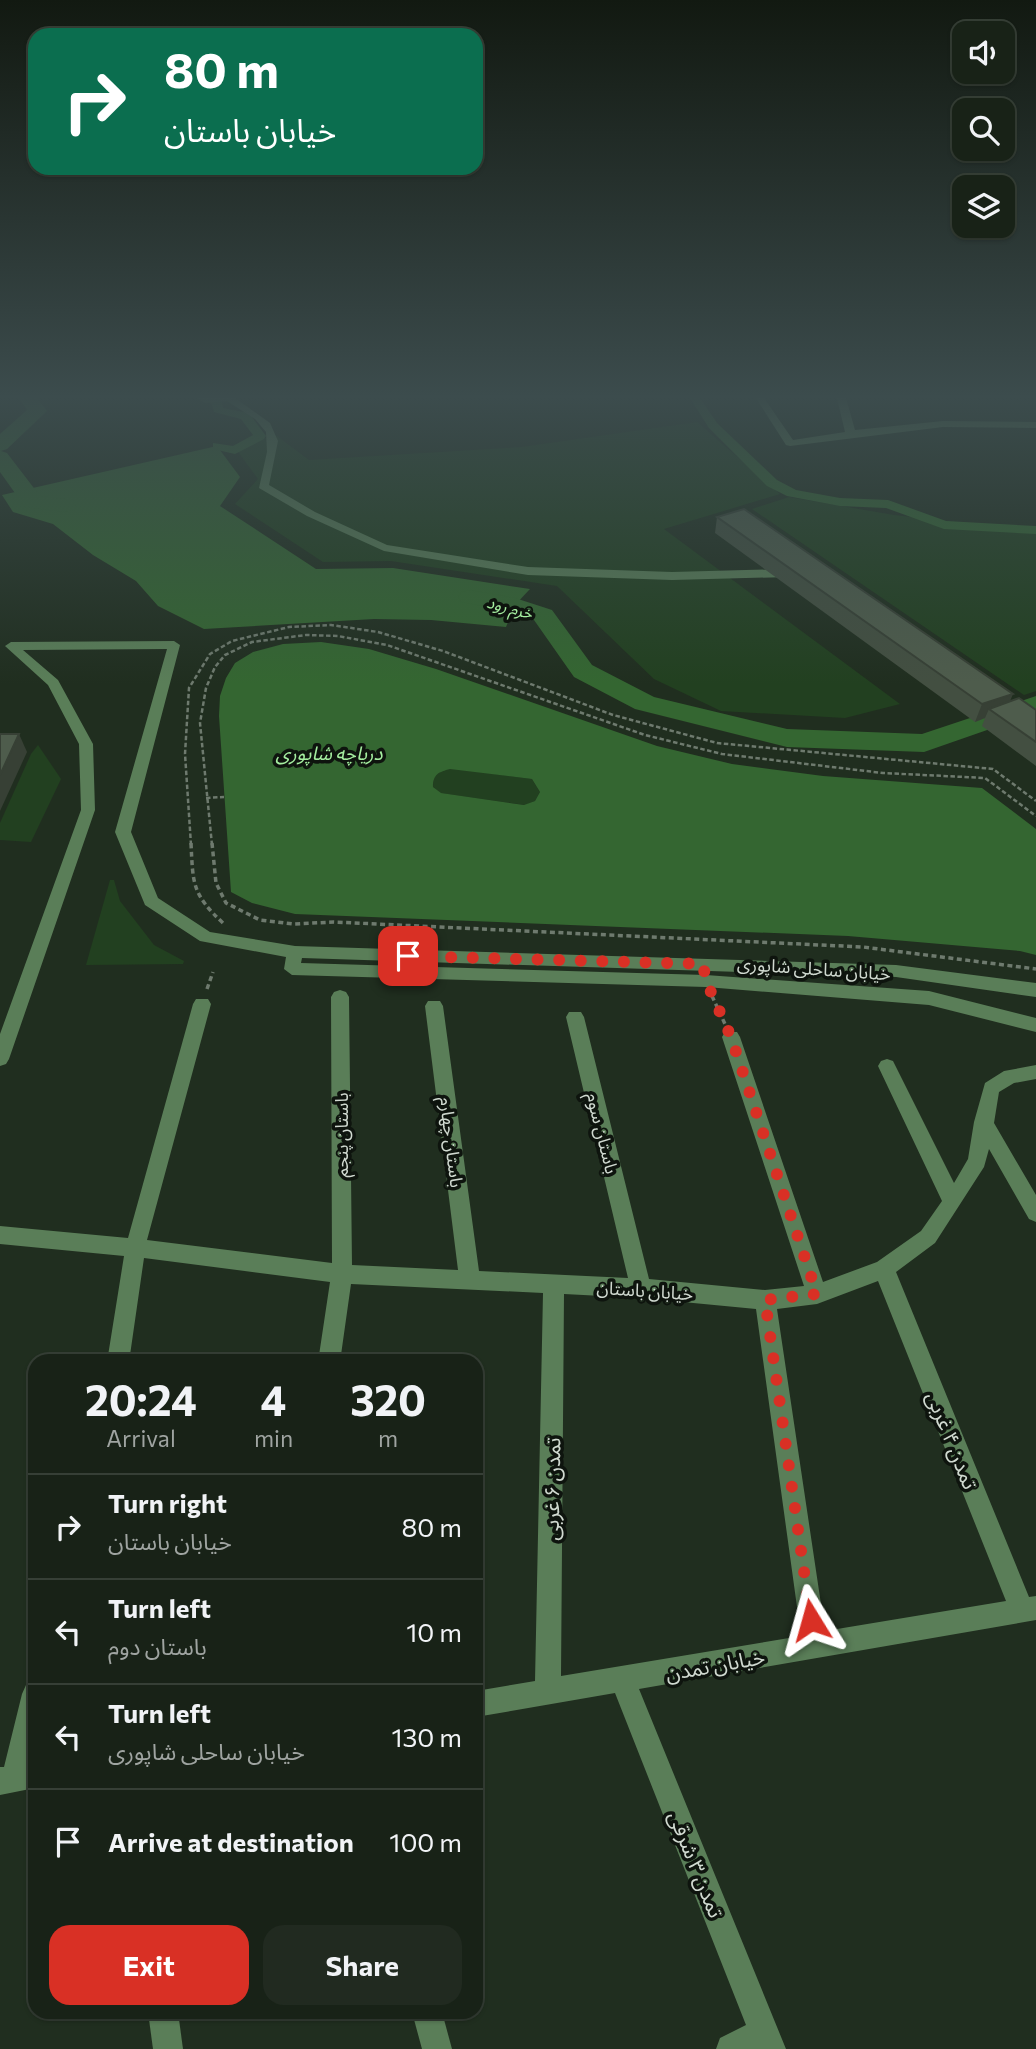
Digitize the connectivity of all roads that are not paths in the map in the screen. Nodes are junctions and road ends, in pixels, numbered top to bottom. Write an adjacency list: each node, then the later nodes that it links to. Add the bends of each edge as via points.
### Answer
1 (276, 494): 2 (street, via 384,548 528,571 672,576)
2 (788, 573)
3 (705, 973): 4 (street, خیابان ساحلی شاپوری, via 896,971); 9 (street, خیابان ساحلی شاپوری, via 929,998); 11 (street, خیابان ساحلی شاپوری, via 431,975 293,961 206,937 151,901 122,832 174,645 10,646 53,683 86,744 88,810)
4 (1036, 990)
5 (340, 997): 20 (street, باستان پنجم)
6 (201, 1004): 18 (street)
7 (434, 1006): 21 (street, باستان چهارم)
8 (575, 1017): 23 (street, باستان سوم)
9 (1036, 1025)
10 (731, 1037): 24 (street)
11 (0, 1059)
12 (887, 1066): 15 (street)
13 (1036, 1072): 14 (street, خیابان باستان, via 1010,1076 991,1088)
14 (983, 1122): 15 (street, خیابان باستان, via 976,1161); 16 (street)
15 (953, 1202): 19 (street, خیابان باستان, via 928,1237)
16 (1036, 1213)
17 (0, 1235): 18 (street, خیابان باستان)
18 (135, 1248): 20 (street, خیابان باستان); 26 (street)
19 (884, 1269): 24 (street, خیابان باستان); 28 (street, تمدن ۴ غربی)
20 (342, 1274): 21 (street, خیابان باستان); 27 (street, باستان پنجم)
21 (470, 1279): 22 (street, خیابان باستان)
22 (554, 1284): 23 (street, خیابان باستان); 31 (street, تمدن ۶ غربی)
23 (641, 1289): 25 (street, خیابان باستان)
24 (817, 1294): 25 (street, خیابان باستان)
25 (765, 1300): 29 (street)
26 (119, 1354)
27 (331, 1354)
28 (1029, 1610): 29 (street, خیابان تمدن)
29 (815, 1647): 30 (street, خیابان تمدن)
30 (623, 1680): 31 (street, خیابان تمدن); 37 (street, تمدن ۳ شرقی)
31 (548, 1693): 32 (street, خیابان تمدن)
32 (483, 1703)
33 (28, 1725): 34 (street)
34 (16, 1779)
35 (164, 2019): 38 (street)
36 (429, 2019): 39 (street)
37 (768, 2040): 40 (street)
38 (168, 2049)
39 (437, 2049)
40 (731, 2049)

